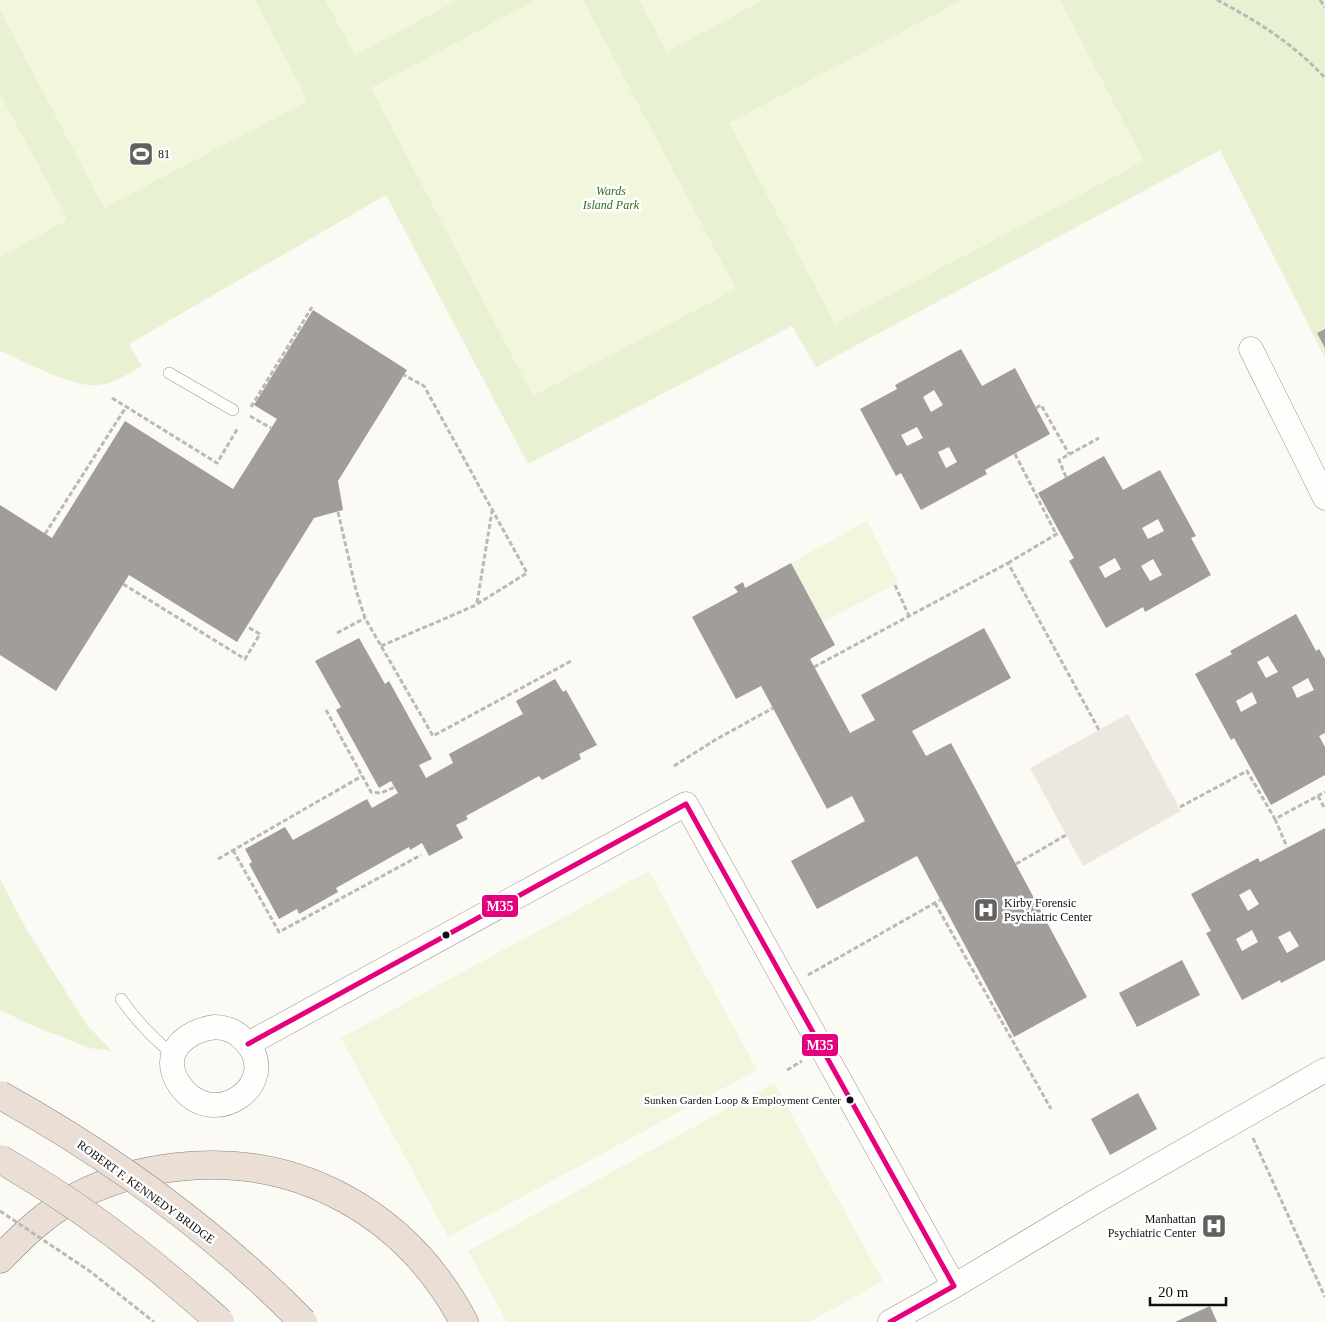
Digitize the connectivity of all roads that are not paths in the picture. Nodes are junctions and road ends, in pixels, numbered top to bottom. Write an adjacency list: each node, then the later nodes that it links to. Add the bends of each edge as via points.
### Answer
1 (1251, 349): 4 (street)
2 (169, 373): 3 (lane)
3 (233, 410)
4 (1325, 498)
5 (121, 999): 7 (lane, via 157,1042)
6 (248, 1044): 7 (street, via 239,1034 215,1026 191,1034); 7 (street, via 256,1065 252,1086 234,1102 223,1105 212,1106 189,1096 175,1078 171,1066); 12 (street, via 686,804)
7 (173, 1054)
8 (1325, 1070): 12 (street)
9 (0, 1095): 14 (highway, ROBERT F. KENNEDY BRIDGE, bridge, via 82,1144 196,1225)
10 (0, 1159): 13 (highway, bridge, via 93,1219)
11 (0, 1259): 15 (highway, via 53,1212 117,1179 173,1167 212,1164 260,1168 306,1181 367,1212 400,1238 430,1270)
12 (954, 1286): 16 (street)
13 (220, 1322)
14 (304, 1322)
15 (464, 1322)
16 (890, 1322)

